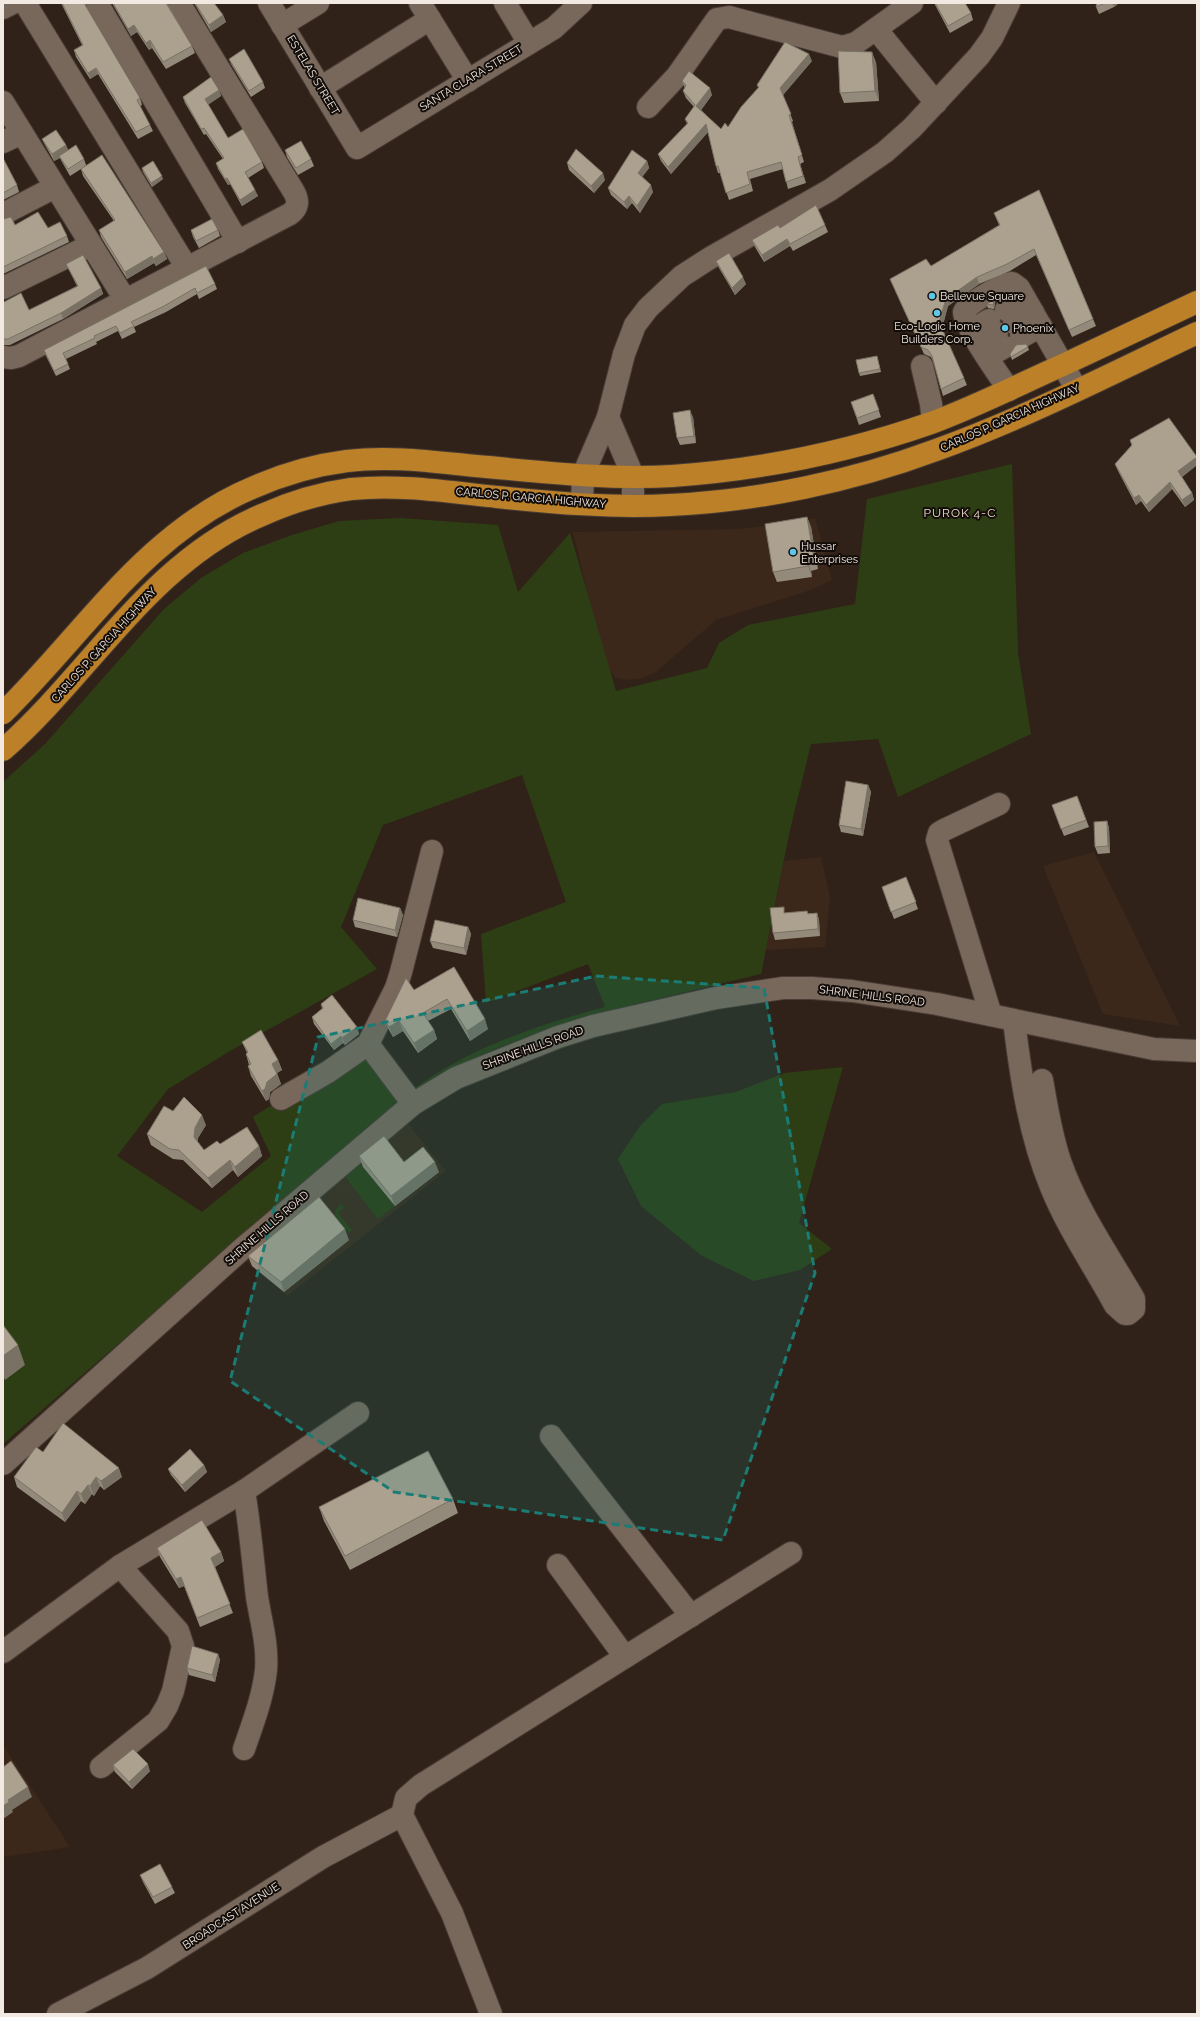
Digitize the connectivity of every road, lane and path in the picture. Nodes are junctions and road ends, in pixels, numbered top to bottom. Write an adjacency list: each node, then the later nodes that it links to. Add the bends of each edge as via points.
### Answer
1 (13, 3): 11 (street)
2 (25, 3): 27 (street)
3 (97, 3): 25 (street)
4 (178, 3): 25 (street, via 297,198 295,210 290,214)
5 (268, 3): 13 (street, ESTELAS STREET)
6 (318, 3): 13 (street)
7 (505, 3): 15 (street)
8 (581, 3): 15 (street, SANTA CLARA STREET, via 561,23)
9 (912, 3): 14 (street)
10 (1009, 3): 19 (street, via 984,50)
11 (3, 8)
12 (425, 11): 16 (street); 17 (street)
13 (282, 25): 17 (street, ESTELAS STREET)
14 (876, 29): 19 (street); 20 (street, via 856,43 842,47 723,17 713,23 689,60)
15 (529, 43): 16 (street, SANTA CLARA STREET)
16 (468, 81): 22 (street, SANTA CLARA STREET)
17 (320, 88): 22 (street, ESTELAS STREET)
18 (3, 102): 21 (street)
19 (936, 104): 39 (street, via 896,142 860,170 830,190 710,258 662,293 635,325 624,354)
20 (648, 107)
21 (13, 137): 23 (street)
22 (356, 148)
23 (56, 187): 24 (street); 26 (street)
24 (3, 214)
25 (238, 242): 27 (street)
26 (92, 245): 28 (street); 29 (street)
27 (187, 268): 29 (street)
28 (3, 288)
29 (126, 301): 34 (street, via 19,356)
30 (1197, 302): 35 (highway)
31 (1033, 312): 32 (street); 32 (street); 32 (street, via 1019,288 1012,283 1004,284 968,306 964,312 966,320); 35 (street)
32 (997, 333): 37 (street)
33 (1197, 334): 38 (highway, CARLOS P. GARCIA HIGHWAY)
34 (3, 357)
35 (1062, 365): 37 (highway); 38 (street)
36 (922, 366): 40 (street)
37 (1009, 390): 40 (highway)
38 (1077, 390): 44 (highway, CARLOS P. GARCIA HIGHWAY, via 986,431 912,459 864,473 725,500)
39 (608, 417): 41 (street); 42 (street)
40 (933, 422): 42 (highway, via 858,445 759,466 668,476)
41 (583, 475): 42 (highway); 43 (street); 45 (highway, via 421,460 381,459 346,461 310,469 250,488 215,507 145,558 105,600 34,683)
42 (633, 476): 44 (street)
43 (582, 504): 44 (highway, CARLOS P. GARCIA HIGHWAY); 46 (highway, CARLOS P. GARCIA HIGHWAY, via 420,489 381,488 350,490 288,505 260,515 227,532 160,582 122,621 51,704)
44 (633, 505)
45 (3, 713)
46 (3, 750)
47 (999, 804): 49 (street, via 944,830 939,833 937,840)
48 (432, 851): 51 (street, via 396,988)
49 (991, 1015): 50 (street, SHRINE HILLS ROAD); 55 (street, SHRINE HILLS ROAD, via 852,991 783,988 756,991 639,1015 558,1037 456,1078)
50 (1014, 1021): 52 (street, SHRINE HILLS ROAD, via 1140,1046); 53 (street, via 1030,1120 1051,1187 1066,1220 1115,1305 1124,1314 1128,1314 1134,1309 1134,1299 1086,1217 1061,1162 1052,1137)
51 (368, 1044): 54 (street); 55 (street)
52 (1197, 1051)
53 (1042, 1080)
54 (281, 1100)
55 (413, 1104): 58 (street, SHRINE HILLS ROAD, via 339,1173 242,1249)
56 (358, 1413): 59 (street)
57 (550, 1436): 63 (street)
58 (3, 1464)
59 (244, 1491): 62 (street); 66 (street, via 266,1643 266,1670 260,1704)
60 (791, 1553): 63 (street)
61 (558, 1565): 65 (street)
62 (120, 1566): 64 (street); 67 (street, via 178,1631 183,1646 173,1691 158,1721)
63 (691, 1616): 65 (street)
64 (3, 1652)
65 (625, 1657): 68 (street, via 421,1785 406,1798)
66 (244, 1749)
67 (101, 1768)
68 (402, 1815): 69 (street, BROADCAST AVENUE, via 323,1857 147,1968); 70 (street, via 452,1913)
69 (58, 2014)
70 (492, 2014)

